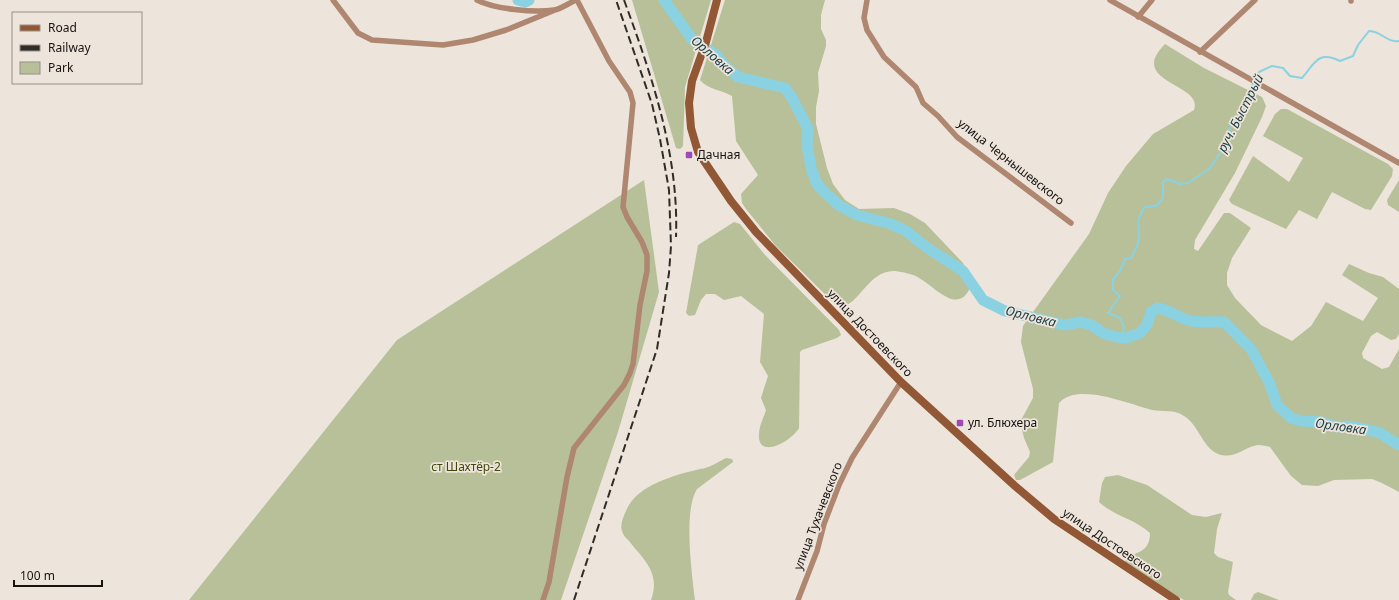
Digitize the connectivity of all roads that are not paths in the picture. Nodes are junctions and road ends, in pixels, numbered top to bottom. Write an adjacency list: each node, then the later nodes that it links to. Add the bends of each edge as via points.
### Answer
1 (333, 0): 9 (street, via 358,33 372,40 443,46 506,30)
2 (477, 0): 9 (street, via 520,10)
3 (576, 0): 9 (street); 15 (street, via 609,61 630,92 633,103 623,207 644,247 647,271 630,373 611,404 574,448 549,582)
4 (717, 0): 14 (main road, улица Достоевского, via 692,81 689,103 691,128 698,152 731,201 756,232)
5 (867, 0): 13 (street, улица Чернышевского, via 864,18 867,30 884,57 916,87 923,103 957,137)
6 (1110, 0): 10 (street)
7 (1152, 0): 10 (street)
8 (1255, 0): 11 (street)
9 (555, 10)
10 (1138, 17): 11 (street)
11 (1200, 52): 12 (street)
12 (1399, 163)
13 (1072, 223)
14 (901, 382): 16 (street, улица Тухачевского, via 852,458 839,485); 17 (main road, улица Достоевского, via 1054,519)
15 (543, 600)
16 (798, 600)
17 (1176, 600)

